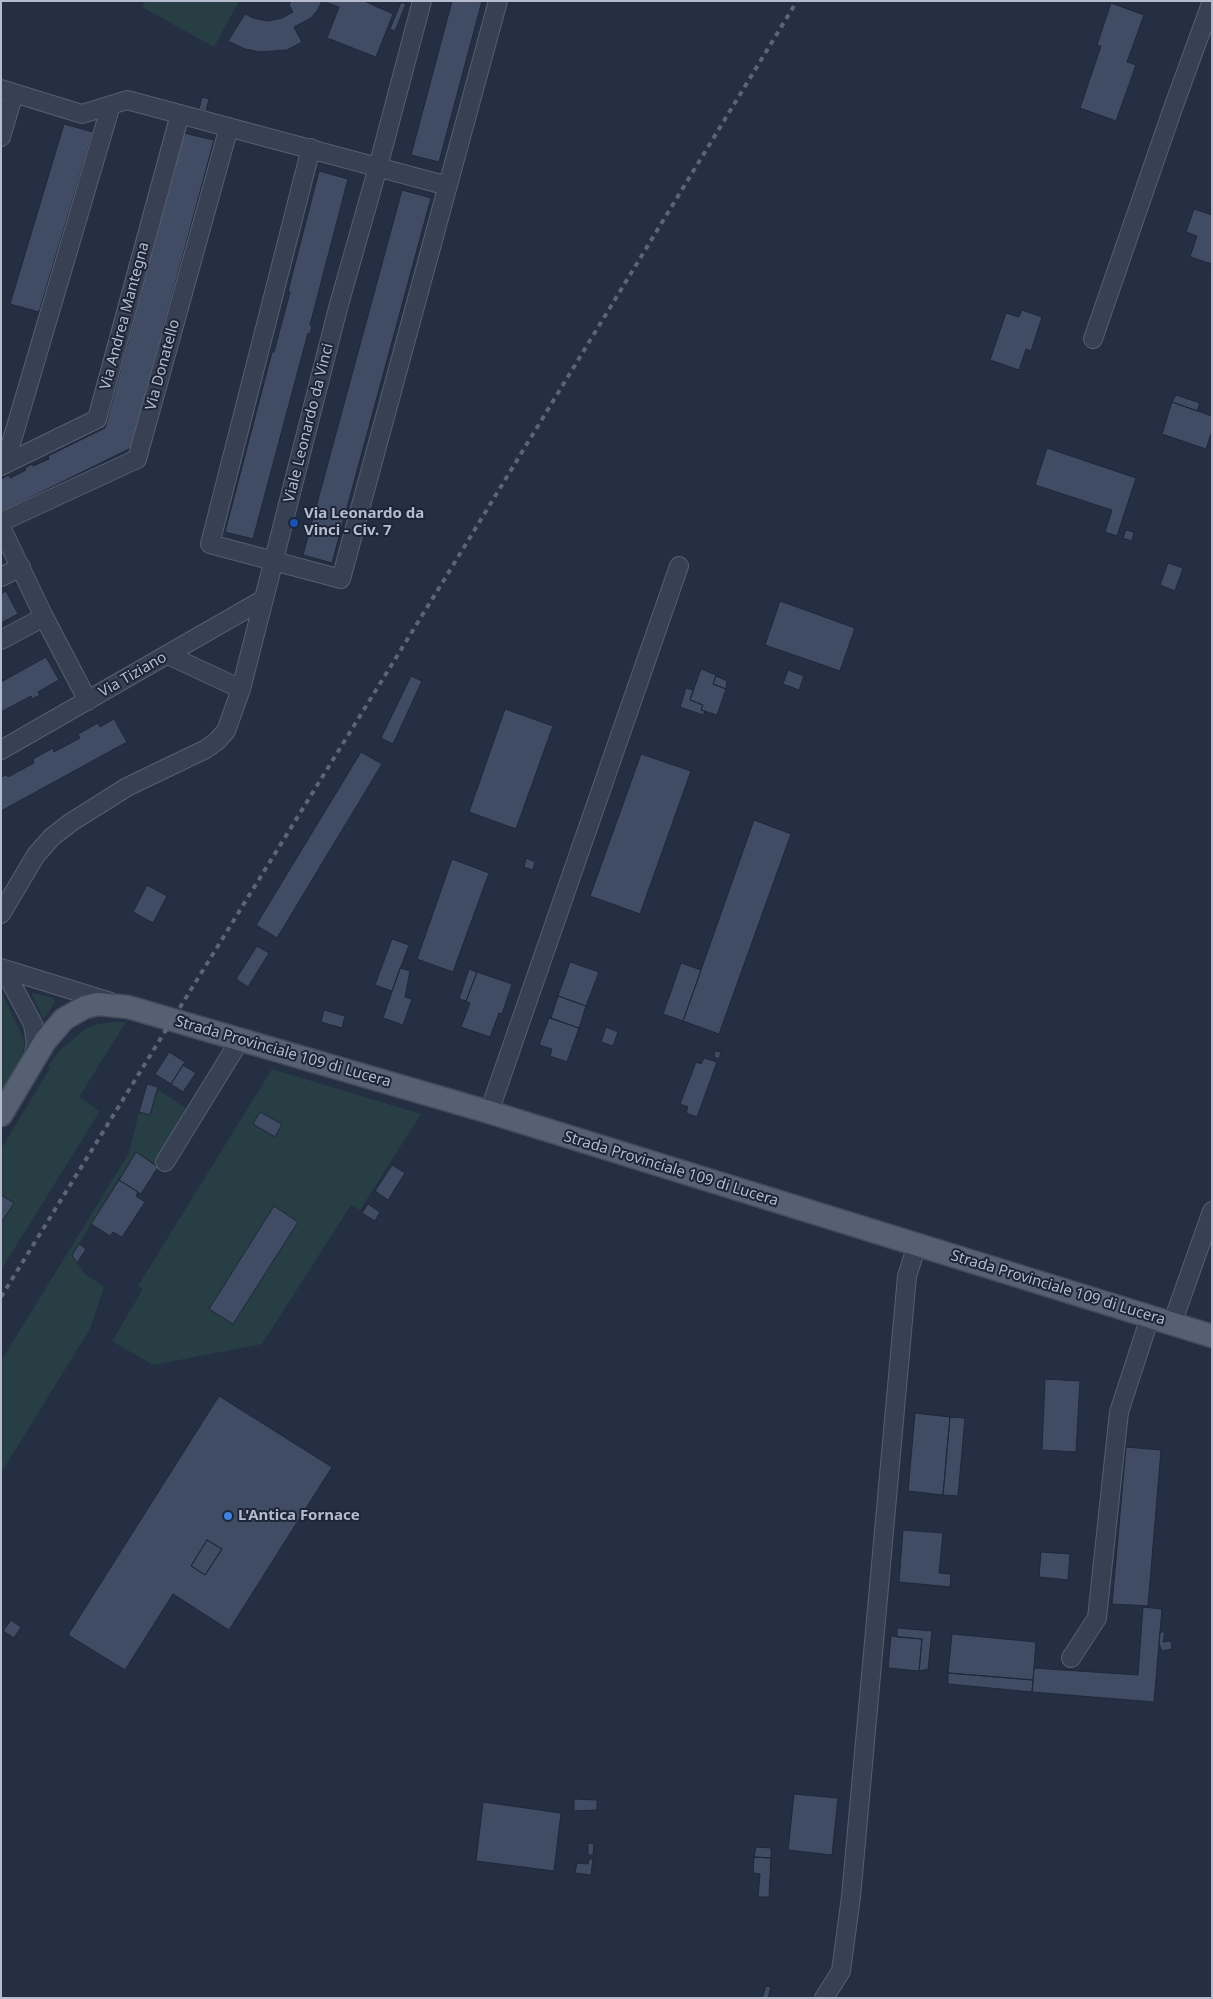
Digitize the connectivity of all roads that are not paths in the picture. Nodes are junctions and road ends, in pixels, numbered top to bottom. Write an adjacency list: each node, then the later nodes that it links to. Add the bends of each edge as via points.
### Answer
1 (422, 1): 10 (street, Viale Leonardo da Vinci)
2 (498, 1): 11 (street)
3 (1212, 1): 12 (street)
4 (8, 91): 5 (street, via 82,114); 8 (street)
5 (110, 105): 6 (street, via 127,100); 13 (street, Via Andrea Mantegna)
6 (180, 114): 7 (street); 13 (street, Via Andrea Mantegna, via 97,419)
7 (229, 127): 9 (street); 14 (street, Via Donatello, via 137,459)
8 (1, 137)
9 (311, 148): 10 (street); 16 (street, via 210,544)
10 (378, 167): 11 (street); 16 (street, Viale Leonardo da Vinci, via 338,308)
11 (448, 186): 16 (street, via 341,579)
12 (1093, 338)
13 (3, 465)
14 (1, 522)
15 (1, 526): 18 (street)
16 (275, 561): 20 (street, Viale Leonardo da Vinci)
17 (679, 566): 32 (street)
18 (21, 567): 19 (street); 21 (street)
19 (1, 577)
20 (264, 599): 23 (street, Via Tiziano); 24 (street, Viale Leonardo da Vinci)
21 (44, 617): 22 (street); 25 (street)
22 (1, 640)
23 (168, 655): 24 (street); 25 (street, Via Tiziano)
24 (241, 689): 27 (street, Viale Leonardo da Vinci, via 226,731 217,741 127,787 52,837 36,855)
25 (88, 701): 26 (street, Via Tiziano)
26 (1, 750)
27 (1, 914)
28 (1, 970): 29 (street); 31 (street, via 33,1024 36,1043)
29 (128, 1007): 30 (main road, Strada Provinciale 109 di Lucera); 31 (main road, Strada Provinciale 109 di Lucera, via 98,1004 76,1012 54,1029)
30 (240, 1040): 32 (main road, Strada Provinciale 109 di Lucera); 34 (street)
31 (32, 1064): 33 (main road, Strada Provinciale 109 di Lucera)
32 (489, 1112): 36 (main road, Strada Provinciale 109 di Lucera)
33 (1, 1115)
34 (164, 1162)
35 (1212, 1211): 38 (street)
36 (918, 1245): 37 (main road, Strada Provinciale 109 di Lucera); 41 (street, via 907,1276 851,1897 840,1971)
37 (1150, 1317): 38 (main road, Strada Provinciale 109 di Lucera); 40 (street, via 1120,1412 1097,1618)
38 (1172, 1324): 39 (main road, Strada Provinciale 109 di Lucera)
39 (1206, 1331)
40 (1071, 1658)
41 (824, 1998)

